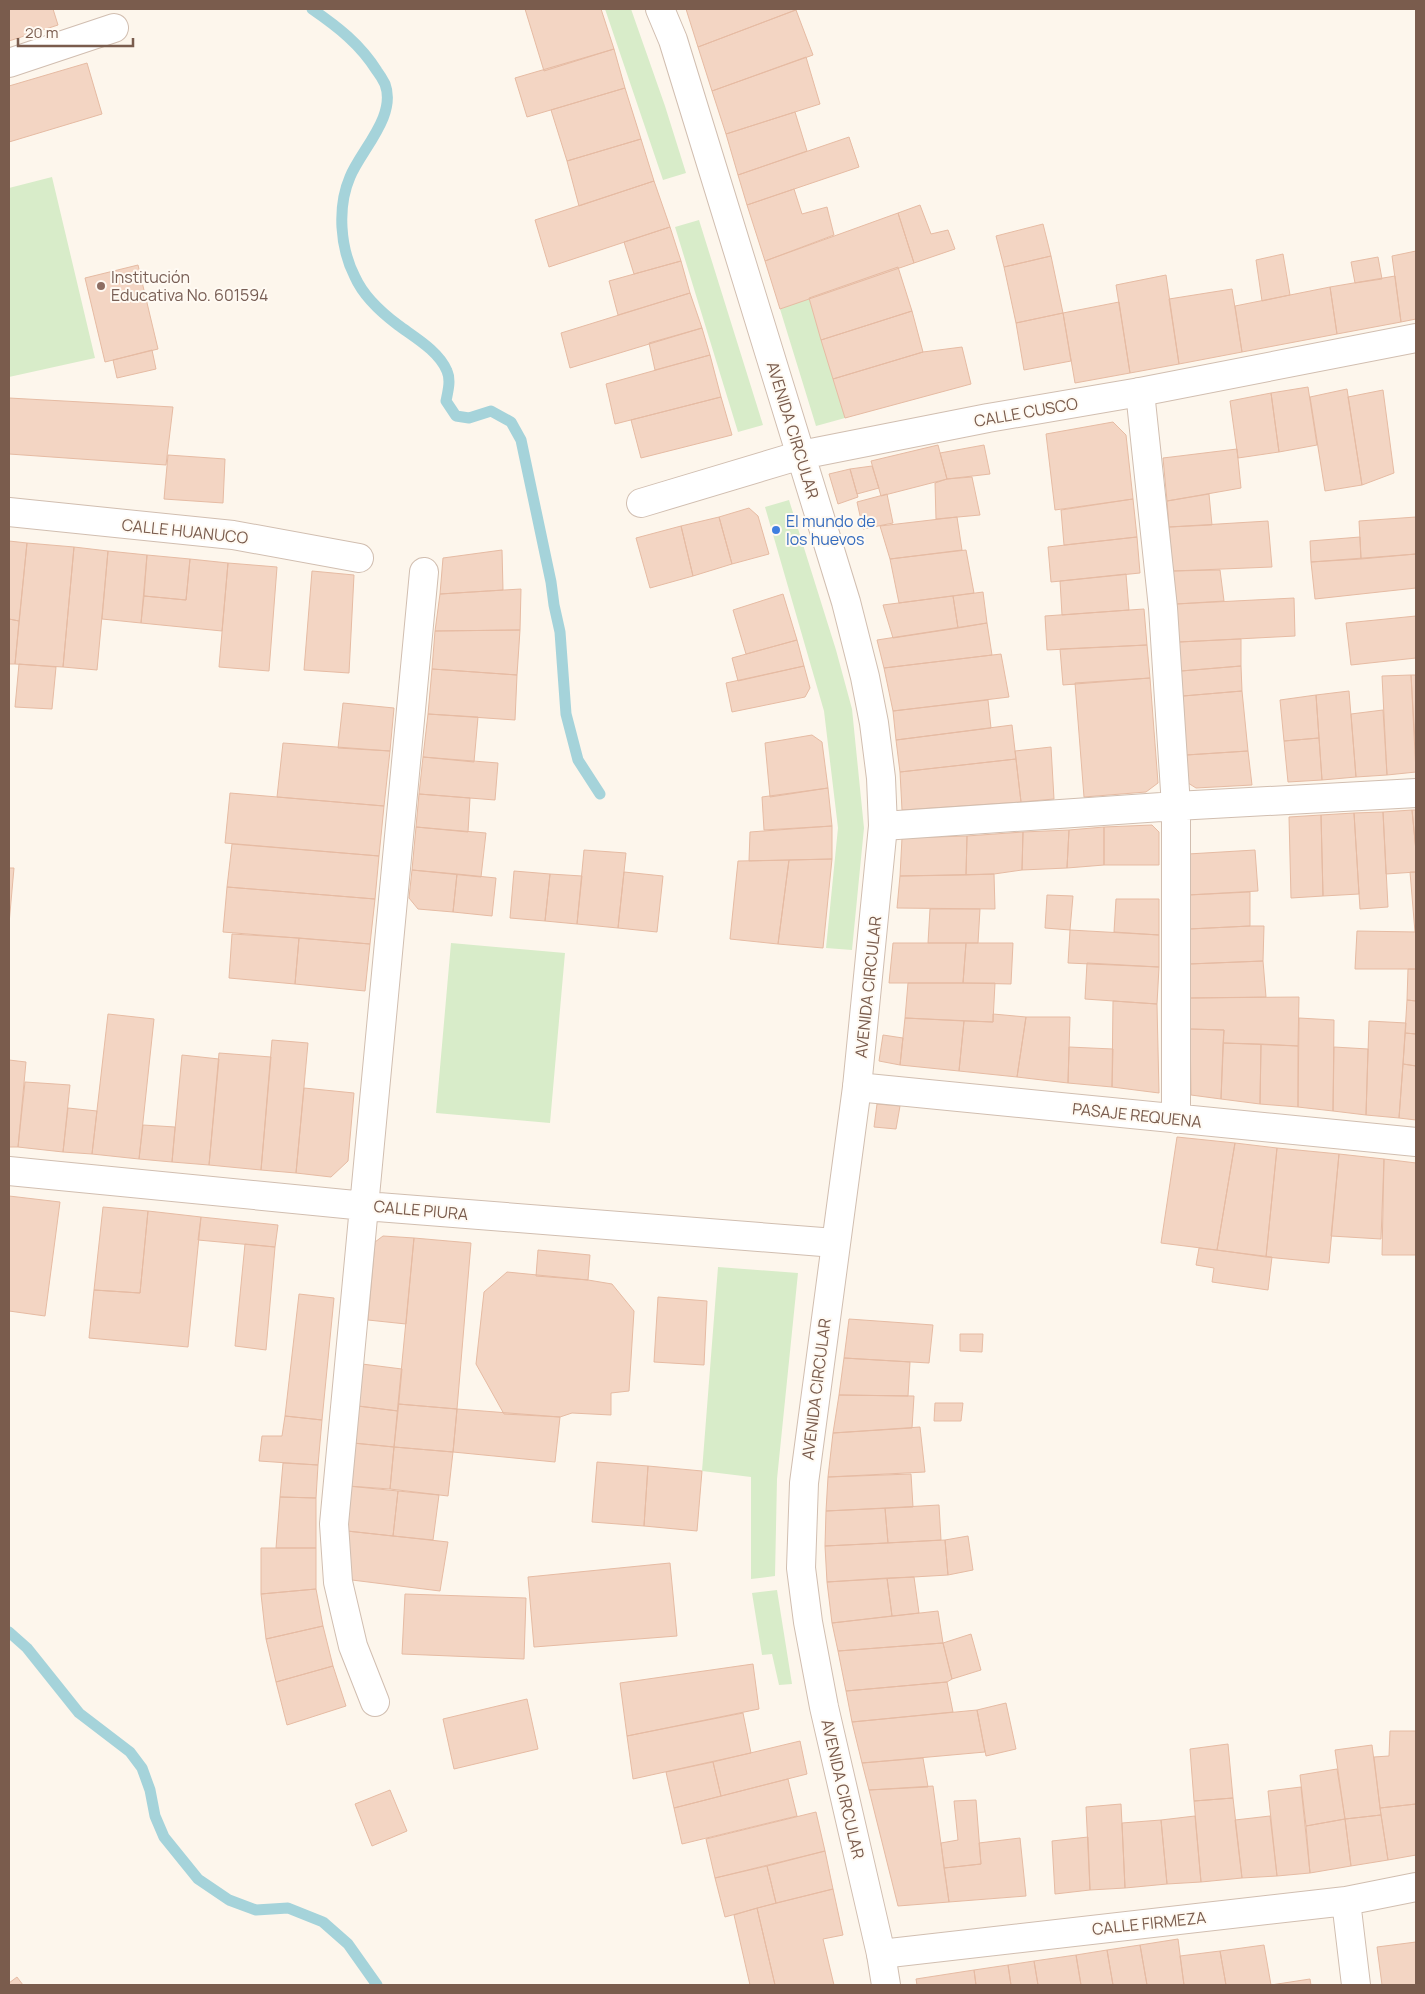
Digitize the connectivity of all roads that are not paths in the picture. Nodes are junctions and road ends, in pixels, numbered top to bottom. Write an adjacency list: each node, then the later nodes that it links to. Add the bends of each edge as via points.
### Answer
1 (660, 9): 6 (street, AVENIDA CIRCULAR)
2 (114, 28): 3 (street)
3 (9, 63)
4 (1416, 338): 5 (street, CALLE CUSCO)
5 (1140, 392): 6 (street, CALLE CUSCO, via 988,418); 12 (street, via 1164,608)
6 (801, 456): 7 (street, CALLE CUSCO); 13 (street, AVENIDA CIRCULAR, via 846,602 865,677 880,769)
7 (641, 503)
8 (9, 512): 9 (street, CALLE HUANUCO, via 233,535)
9 (359, 558)
10 (424, 572): 18 (street)
11 (1416, 793): 12 (street)
12 (1176, 806): 13 (street); 15 (street)
13 (884, 826): 14 (street, AVENIDA CIRCULAR)
14 (857, 1087): 15 (street, PASAJE REQUENA); 19 (street, AVENIDA CIRCULAR)
15 (1176, 1119): 16 (street, PASAJE REQUENA)
16 (1416, 1142)
17 (9, 1171): 18 (street, CALLE PIURA)
18 (365, 1206): 19 (street, CALLE PIURA); 20 (street, via 334,1524 338,1582 353,1646)
19 (835, 1243): 23 (street, AVENIDA CIRCULAR, via 804,1483 801,1568 824,1707)
20 (375, 1702)
21 (1416, 1887): 22 (street, CALLE FIRMEZA)
22 (1346, 1901): 23 (street, CALLE FIRMEZA); 25 (street)
23 (881, 1954): 24 (street, AVENIDA CIRCULAR)
24 (886, 1985)
25 (1356, 1985)

